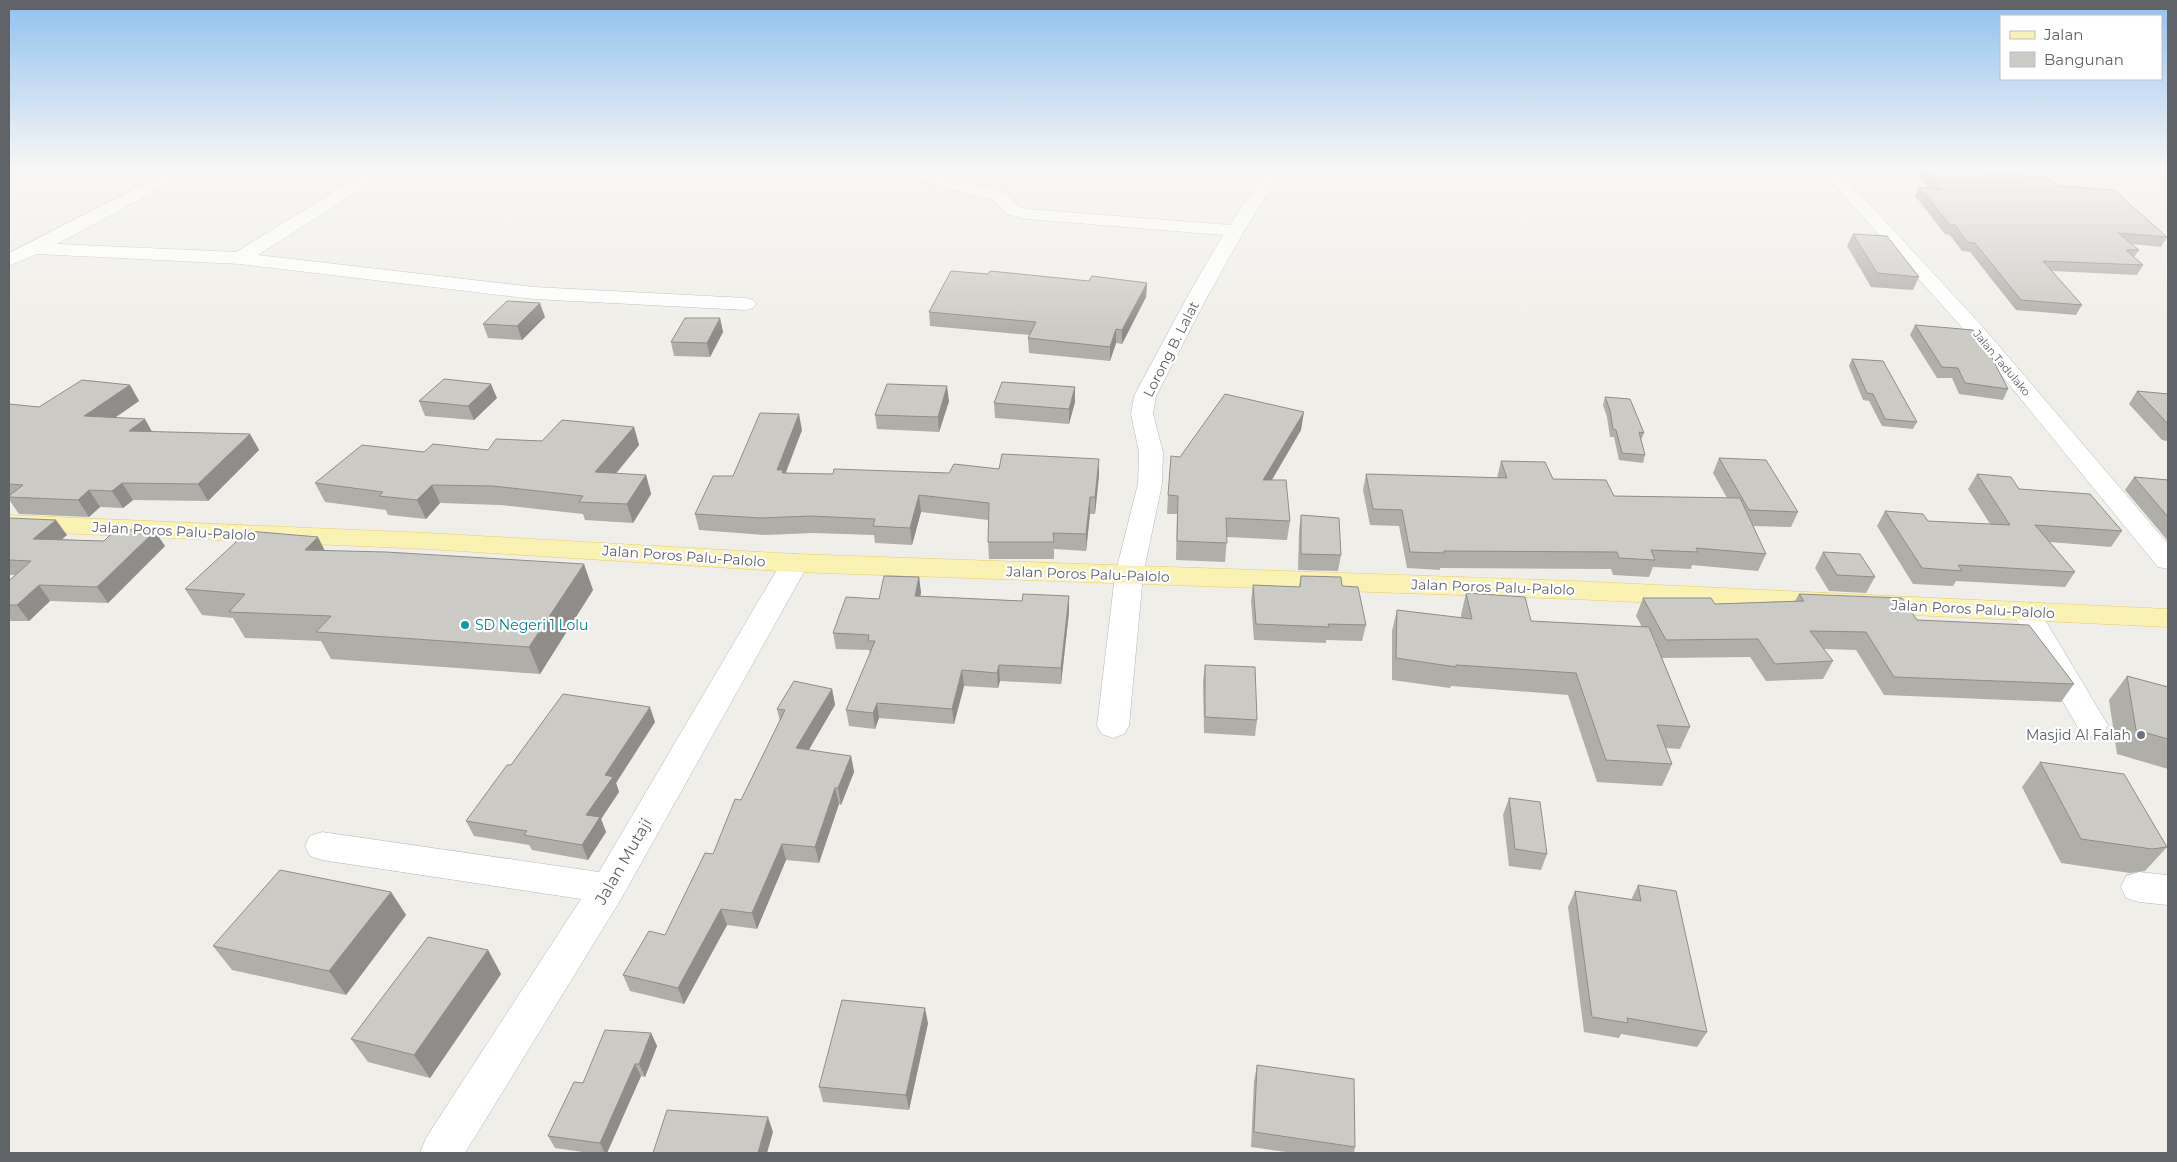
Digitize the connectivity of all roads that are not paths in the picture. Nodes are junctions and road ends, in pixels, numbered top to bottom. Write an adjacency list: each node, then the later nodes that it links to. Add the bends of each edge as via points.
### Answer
1 (80, 224): 7 (street)
2 (294, 224): 8 (street)
3 (1152, 224): 6 (street)
4 (1239, 224): 6 (street, Lorong B. Lalat)
5 (1878, 224): 12 (street, Jalan Tadulako, via 1974,329)
6 (1234, 231): 14 (street, Lorong B. Lalat, via 1145,396 1142,414 1151,452 1150,484)
7 (34, 248): 8 (street); 9 (street)
8 (240, 258): 10 (street, via 534,293)
9 (9, 260)
10 (746, 304)
11 (9, 523): 13 (main road, Jalan Poros Palu-Palolo, via 427,541)
12 (2168, 562)
13 (795, 563): 14 (main road, Jalan Poros Palu-Palolo); 20 (street, Jalan Mutaji)
14 (1129, 576): 15 (main road, Jalan Poros Palu-Palolo, via 1573,590); 18 (street, Lorong B. Lalat)
15 (2026, 612): 16 (main road, Jalan Poros Palu-Palolo); 17 (street)
16 (2168, 618)
17 (2092, 724)
18 (1114, 726)
19 (322, 846): 20 (street)
20 (608, 888): 21 (street, Jalan Mutaji)
21 (442, 1153)

